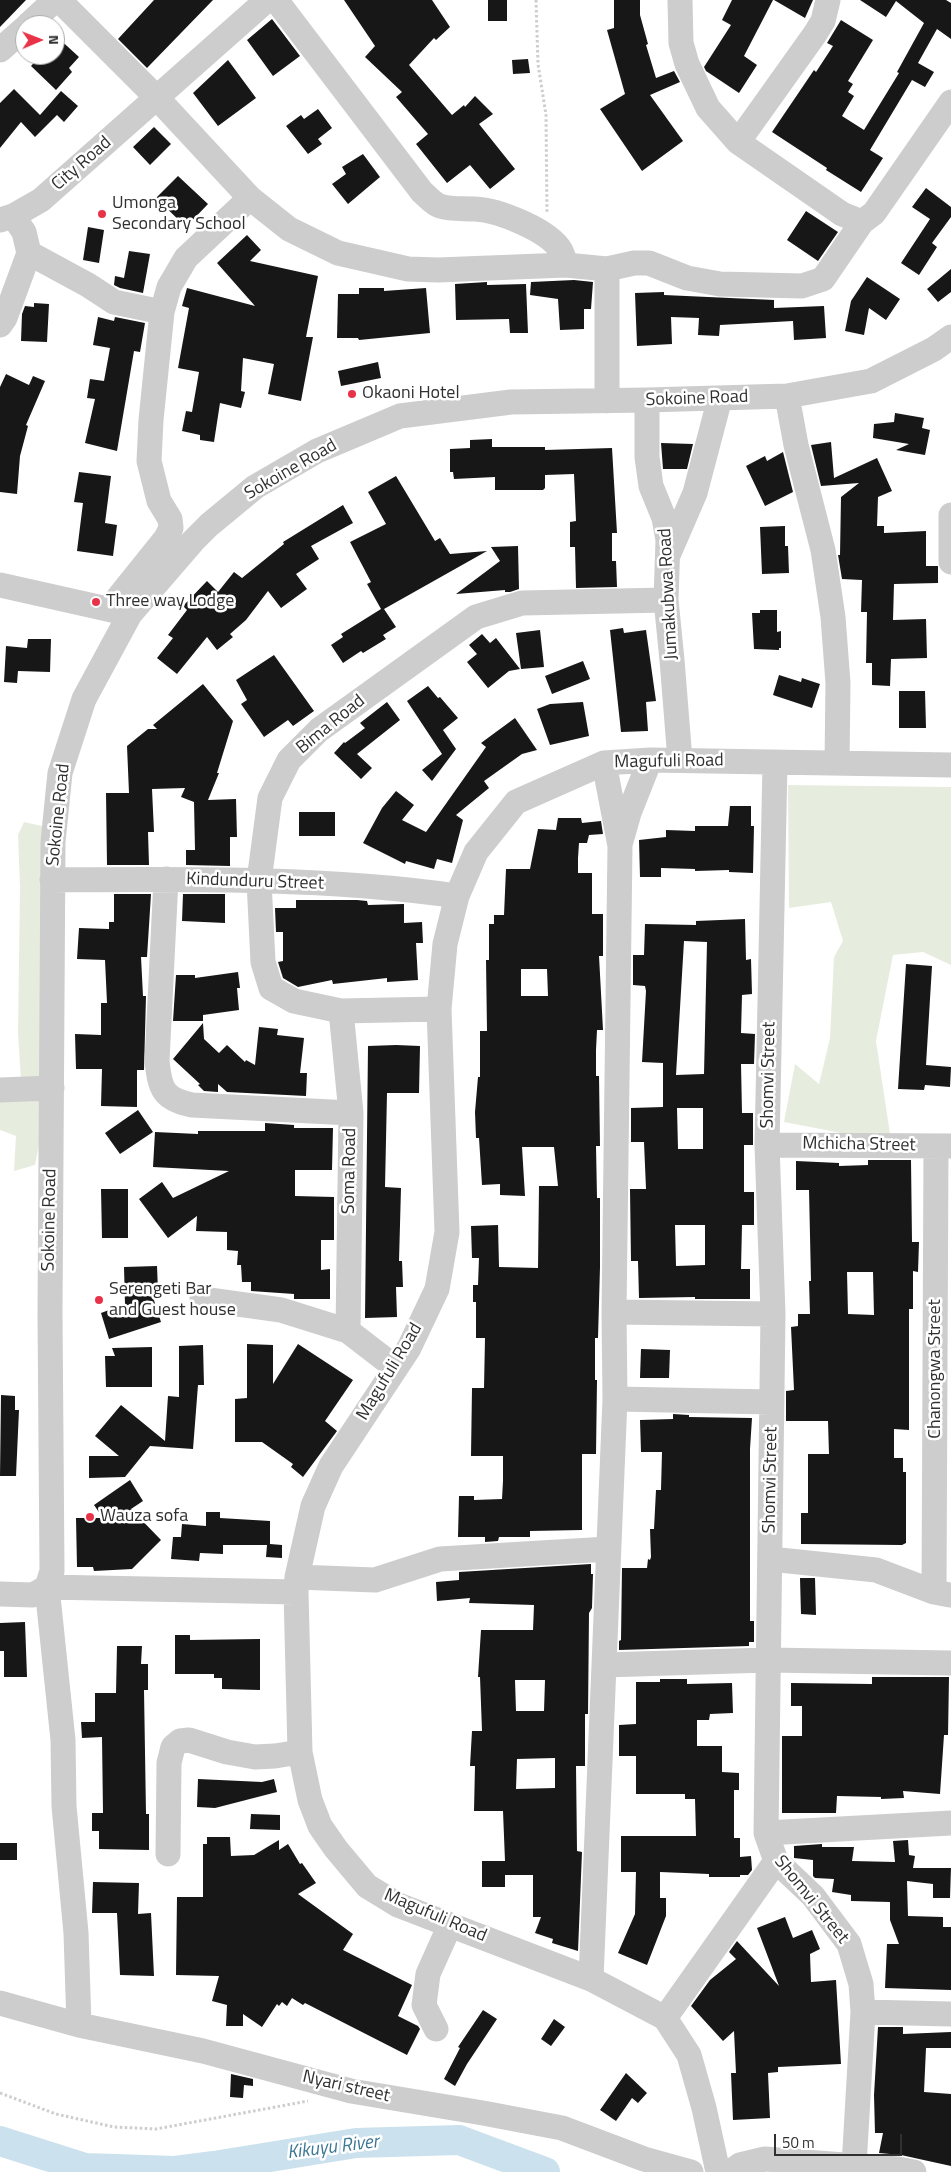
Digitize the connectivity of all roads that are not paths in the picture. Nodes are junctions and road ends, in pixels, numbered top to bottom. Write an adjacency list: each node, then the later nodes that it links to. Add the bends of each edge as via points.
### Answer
1 (57, 0): 6 (street); 9 (street)
2 (267, 0): 9 (street, City Road)
3 (276, 0): 16 (street, via 422,192 438,206 498,213 546,236 560,250)
4 (680, 0): 11 (street, via 681,43 687,64 708,108)
5 (828, 0): 11 (street, via 823,21)
6 (40, 15)
7 (15, 37): 8 (street)
8 (0, 50)
9 (158, 98): 12 (street); 13 (street, City Road, via 41,200)
10 (951, 102): 14 (street, via 874,213)
11 (738, 142): 14 (street, via 842,214)
12 (250, 198): 16 (street, via 289,229 338,254 378,263 438,270); 18 (street, via 186,258 169,287)
13 (6, 218): 15 (street, via 24,232)
14 (862, 222): 17 (street, via 823,279 802,286 720,284 687,278 649,263)
15 (29, 253): 18 (street, via 114,302); 19 (street)
16 (566, 265): 17 (street)
17 (607, 269): 24 (street)
18 (162, 312): 30 (street, via 150,461 159,502 170,519 171,528)
19 (0, 325)
20 (951, 337): 21 (street, Sokoine Road, via 870,381)
21 (787, 396): 22 (street, Sokoine Road); 36 (street, via 823,550 833,617 838,683)
22 (720, 398): 23 (street, Sokoine Road); 26 (street, via 695,494)
23 (647, 400): 24 (street, Sokoine Road); 26 (street, Jumakubwa Road, via 647,457 651,486 664,518)
24 (607, 401): 30 (street, Sokoine Road, via 511,402 400,416 317,451 255,487 209,525)
25 (951, 515): 27 (street)
26 (668, 556): 29 (street, Jumakubwa Road)
27 (951, 562)
28 (0, 585): 30 (street)
29 (666, 600): 33 (street, Jumakubwa Road); 41 (street, Bima Road, via 522,603 476,617 319,730 289,760 270,798)
30 (119, 612): 40 (street, Sokoine Road, via 84,699 60,772)
31 (951, 751): 37 (street)
32 (650, 760): 33 (street, Magufuli Road); 34 (street, Magufuli Road); 38 (street, via 629,812)
33 (680, 760): 35 (street, Magufuli Road)
34 (604, 763): 38 (street); 42 (street, Magufuli Road, via 516,802 476,852)
35 (775, 763): 36 (street, Magufuli Road); 48 (street, Shomvi Street)
36 (837, 763): 37 (street, Magufuli Road)
37 (951, 765)
38 (620, 846): 52 (street)
39 (166, 879): 40 (street, Kindunduru Street); 41 (street, Kindunduru Street); 47 (street, via 157,1060 159,1079 166,1095 177,1102 192,1105)
40 (52, 880): 45 (street, Sokoine Road)
41 (259, 881): 42 (street, Kindunduru Street, via 401,888); 44 (street, Bima Road, via 263,962 271,988 294,1001)
42 (458, 896): 43 (street, Magufuli Road, via 445,944)
43 (439, 1009): 44 (street, Bima Road); 55 (street, Magufuli Road, via 447,1232 437,1289)
44 (341, 1011): 47 (street, Soma Road)
45 (52, 1088): 46 (street); 62 (street, Sokoine Road, via 52,1571)
46 (0, 1090)
47 (351, 1113): 54 (street, Soma Road)
48 (767, 1144): 49 (street, Mchicha Street); 53 (street, Shomvi Street)
49 (944, 1146): 51 (street, Chanongwa Street)
50 (202, 1299): 54 (street, via 281,1310)
51 (943, 1311): 58 (street, Chanongwa Street)
52 (614, 1312): 53 (street); 56 (street)
53 (773, 1314): 57 (street, Shomvi Street)
54 (348, 1331): 55 (street)
55 (396, 1368): 61 (street, Magufuli Road, via 331,1466 313,1506)
56 (615, 1399): 57 (street); 59 (street)
57 (772, 1402): 60 (street, Shomvi Street)
58 (943, 1464): 64 (street, Chanongwa Street)
59 (608, 1549): 61 (street, via 440,1559 375,1580); 67 (street)
60 (770, 1559): 64 (street, via 876,1570); 65 (street, Shomvi Street)
61 (297, 1584): 62 (street); 68 (street, Magufuli Road)
62 (47, 1586): 63 (street, via 33,1595); 79 (street, Sokoine Road, via 63,1740 64,1806 76,1933)
63 (0, 1594)
64 (943, 1594)
65 (768, 1660): 66 (street); 67 (street); 70 (street, Shomvi Street)
66 (951, 1663)
67 (604, 1665): 74 (street)
68 (300, 1752): 71 (street, via 255,1757 189,1740 180,1741 172,1747); 73 (street, Magufuli Road, via 310,1800 320,1826 367,1886 398,1905)
69 (951, 1824): 70 (street)
70 (766, 1833): 72 (street, Shomvi Street)
71 (168, 1854)
72 (776, 1861): 76 (street, Shomvi Street, via 812,1896 849,1944 861,1984); 78 (street)
73 (450, 1925): 74 (street, Magufuli Road); 80 (street, via 428,1974 424,2005)
74 (591, 1979): 78 (street, Magufuli Road)
75 (0, 2003): 79 (street, Nyari street)
76 (863, 2012): 77 (street); 81 (street, Shomvi Street)
77 (951, 2014)
78 (665, 2018): 83 (street, Magufuli Road, via 689,2055)
79 (78, 2025): 82 (street, Nyari street, via 203,2051 351,2091 562,2128 644,2159)
80 (436, 2030)
81 (854, 2166): 84 (street, via 765,2159 740,2165); 85 (street)
82 (691, 2172)
83 (718, 2172)
84 (730, 2172)
85 (914, 2172)

